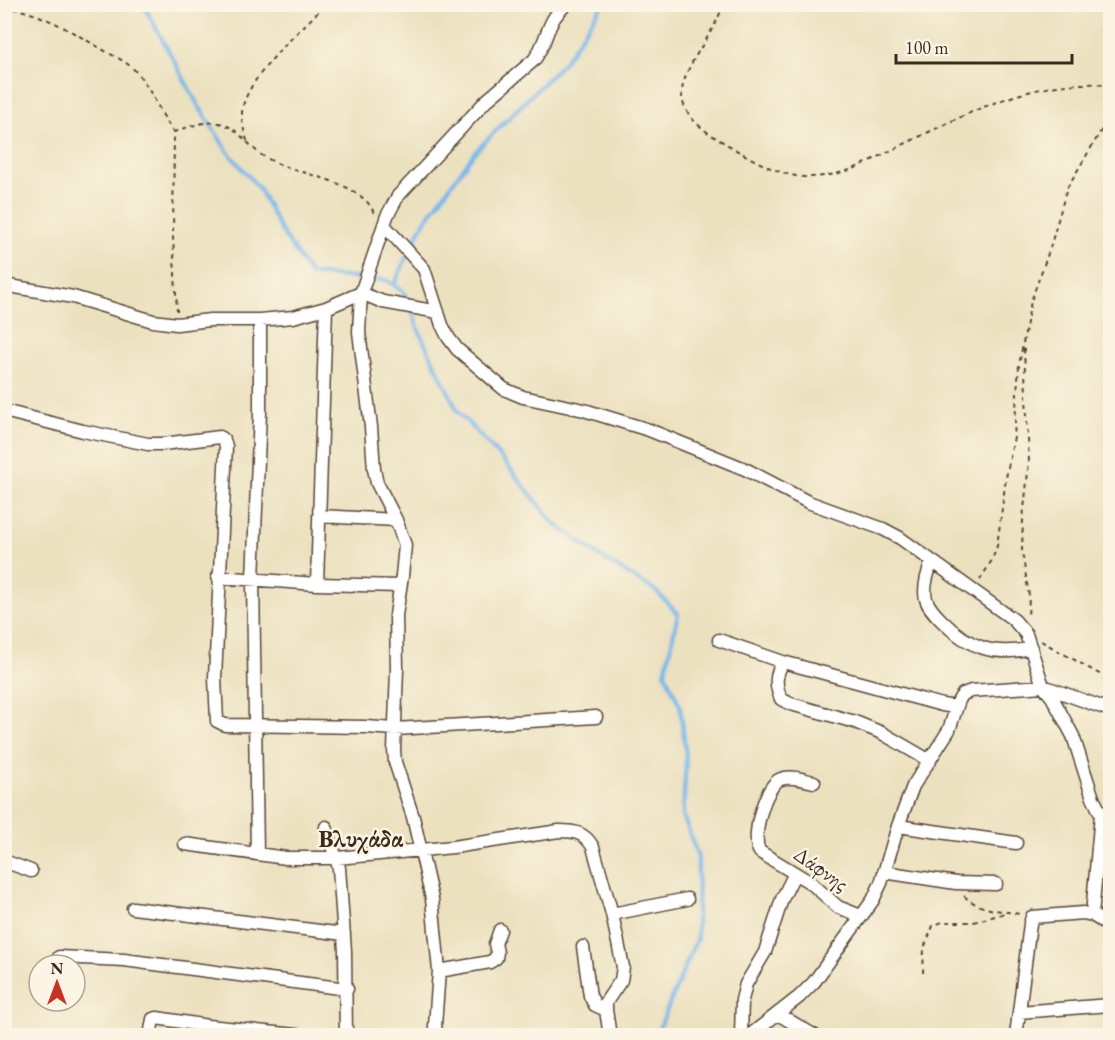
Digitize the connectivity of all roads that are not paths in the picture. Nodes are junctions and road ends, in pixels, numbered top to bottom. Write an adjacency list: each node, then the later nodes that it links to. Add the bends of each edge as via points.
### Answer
1 (567, 4): 2 (street, via 553,17 534,60 486,101 424,166 398,196)
2 (384, 225): 4 (street); 6 (street, via 424,269)
3 (4, 285): 7 (street, via 73,297 153,321 177,324)
4 (362, 293): 5 (street); 6 (street, via 383,302); 10 (street, via 359,332 374,469)
5 (326, 308): 7 (street); 9 (street)
6 (438, 312): 11 (street, via 457,349 513,394 625,421 716,457 816,505 883,529)
7 (260, 320): 13 (street)
8 (4, 411): 12 (street, via 148,444 222,438 226,446)
9 (319, 516): 10 (street); 14 (street)
10 (396, 520): 15 (street, via 405,544)
11 (932, 562): 17 (street, via 1014,620); 17 (street, via 925,597 955,634 983,648)
12 (218, 577): 13 (street); 23 (street, via 217,721)
13 (253, 579): 14 (street); 23 (street)
14 (316, 584): 15 (street)
15 (400, 586): 24 (street)
16 (718, 640): 18 (street)
17 (1031, 648): 19 (street)
18 (783, 662): 20 (street); 25 (street, via 776,679 781,699 882,733)
19 (1043, 686): 20 (street, via 970,691 963,694); 21 (street); 27 (street, via 1073,736)
20 (956, 707): 25 (street, via 949,730)
21 (1110, 710)
22 (596, 717): 24 (street)
23 (256, 726): 24 (street); 34 (street)
24 (395, 729): 33 (street, via 395,762)
25 (930, 761): 29 (street, via 914,786)
26 (814, 782): 41 (street, Δάφνης, via 792,777 776,782 763,806 757,830 756,847 760,852)
27 (1101, 814): 28 (street); 38 (street)
28 (1110, 823)
29 (898, 826): 31 (street); 40 (street)
30 (326, 827): 35 (street)
31 (1016, 843)
32 (185, 844): 34 (street)
33 (421, 850): 35 (street); 45 (street, via 576,831 593,847); 53 (street, via 432,899)
34 (258, 854): 35 (street)
35 (337, 858): 50 (street)
36 (1110, 859): 38 (street)
37 (4, 861): 39 (street)
38 (1097, 867): 46 (street)
39 (31, 871)
40 (884, 872): 42 (street, via 956,883); 47 (street, via 873,900)
41 (795, 873): 47 (street, Δάφνης, via 838,907); 64 (street, via 765,952 746,984)
42 (996, 884)
43 (687, 899): 45 (street)
44 (133, 908): 50 (street)
45 (612, 915): 56 (street, via 623,967)
46 (1092, 915): 48 (street); 57 (street, via 1032,917)
47 (861, 916): 58 (street, via 814,982)
48 (1110, 926)
49 (500, 930): 53 (street, via 496,958)
50 (344, 934): 54 (street)
51 (583, 947): 56 (street, via 592,1002)
52 (87, 958): 54 (street)
53 (440, 971): 62 (street)
54 (347, 989): 61 (street)
55 (1110, 1005): 57 (street)
56 (606, 1010): 63 (street)
57 (1019, 1012): 67 (street)
58 (778, 1014): 65 (street); 66 (street)
59 (150, 1035): 60 (street, via 153,1019 157,1018)
60 (306, 1035)
61 (346, 1035)
62 (437, 1035)
63 (610, 1035)
64 (741, 1035)
65 (748, 1035)
66 (815, 1035)
67 (1016, 1035)

